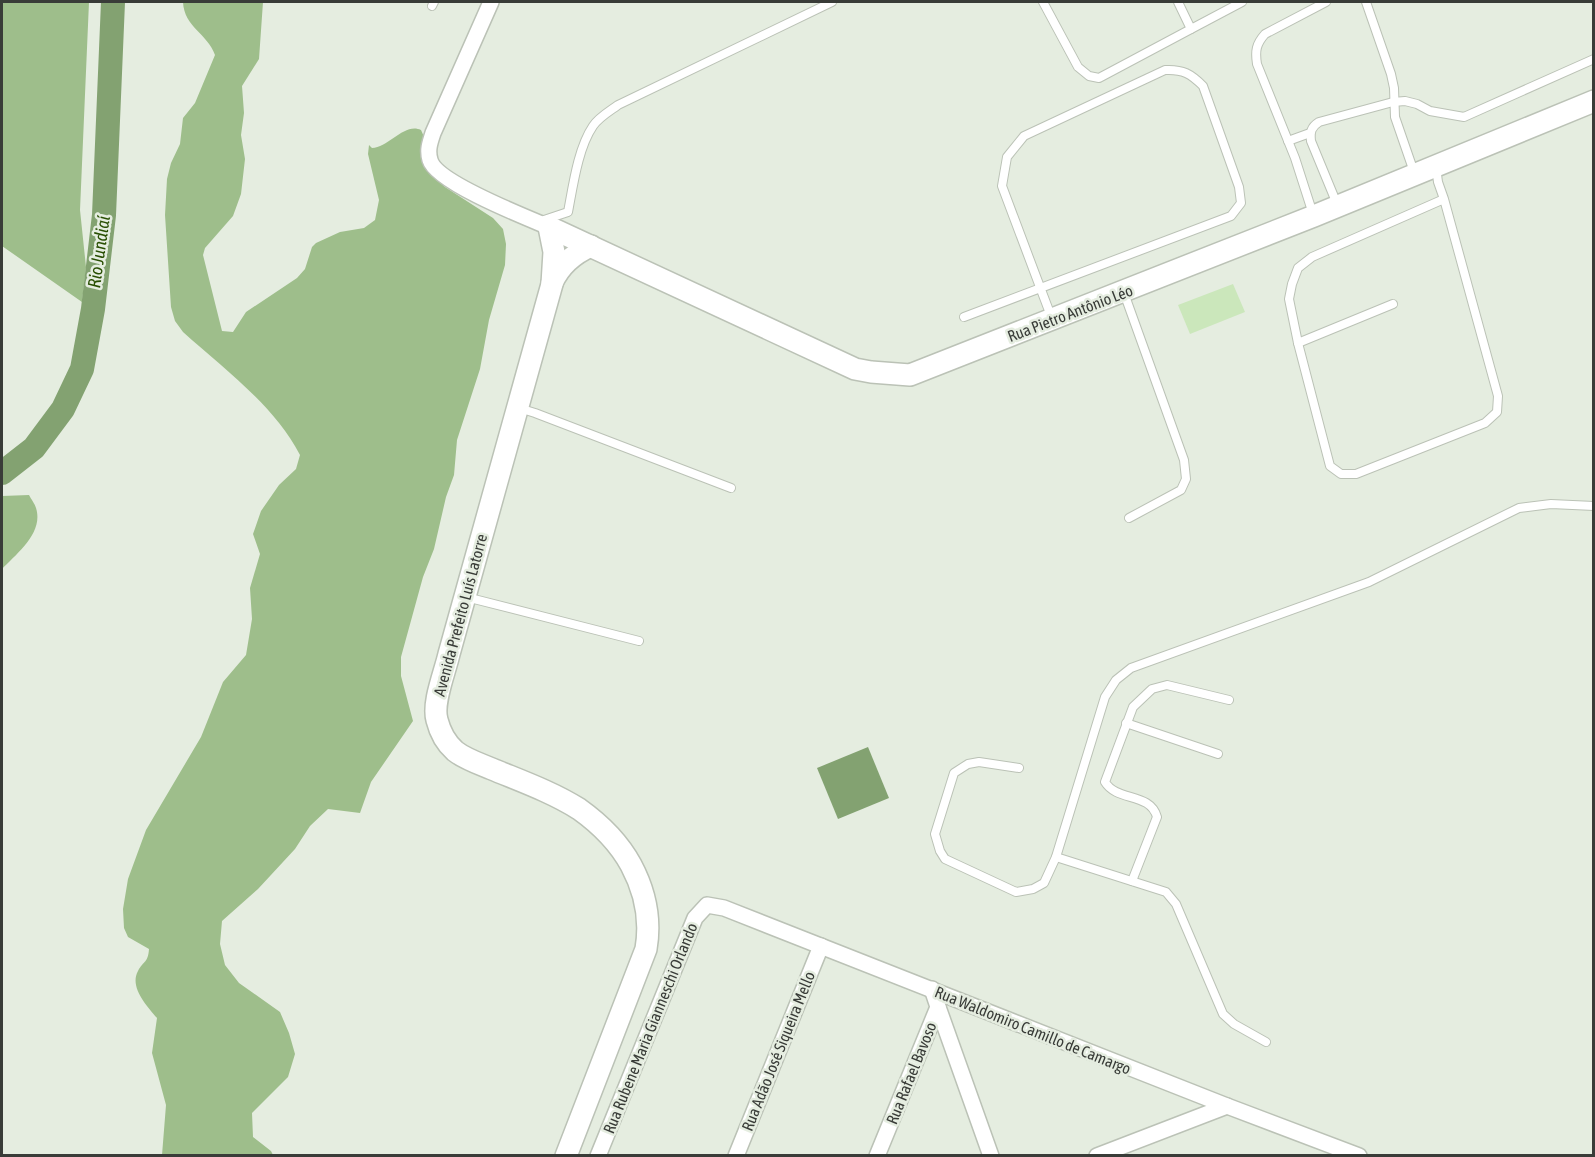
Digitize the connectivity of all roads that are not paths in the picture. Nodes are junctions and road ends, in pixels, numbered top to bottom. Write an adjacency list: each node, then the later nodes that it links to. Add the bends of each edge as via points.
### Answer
1 (490, 2): 19 (street, via 433,133 430,161 438,173 453,183)
2 (832, 2): 19 (lane, via 618,105 601,118 588,136 568,212)
3 (1043, 2): 8 (lane, via 1078,67 1099,78)
4 (1178, 2): 8 (lane)
5 (1242, 2): 8 (lane)
6 (1326, 2): 13 (lane, via 1265,34 1257,43 1257,64)
7 (1366, 2): 11 (lane, via 1391,74)
8 (1191, 28)
9 (1593, 59): 11 (lane, via 1464,117 1430,111 1405,101)
10 (1593, 101): 14 (main road, Rua Pietro Antônio Léo)
11 (1393, 102): 12 (lane, via 1319,123); 15 (lane, via 1399,134)
12 (1310, 133): 13 (lane); 17 (lane)
13 (1288, 141): 18 (lane)
14 (1436, 165): 15 (main road, Rua Pietro Antônio Léo); 16 (lane)
15 (1414, 174): 17 (main road, Rua Pietro Antônio Léo)
16 (1444, 199): 27 (lane, via 1312,257 1298,268 1289,299); 27 (lane, via 1498,396 1497,412 1485,423 1453,436 1356,474 1341,474 1330,466)
17 (1338, 206): 18 (main road, Rua Pietro Antônio Léo)
18 (1314, 216): 23 (main road, Rua Pietro Antônio Léo)
19 (544, 225): 20 (main road, Rua Pietro Antônio Léo); 21 (main road, Avenida Prefeito Luís Latorre, via 554,252)
20 (591, 246): 21 (main road, Avenida Prefeito Luís Latorre, via 565,263); 26 (main road, Rua Pietro Antônio Léo, via 855,369 871,372 910,375)
21 (552, 284): 28 (main road, Avenida Prefeito Luís Latorre)
22 (1040, 287): 22 (lane, via 1002,186 1007,157 1024,136 1165,70 1191,74 1203,86 1239,187 1241,203 1231,216); 25 (lane); 26 (lane)
23 (1124, 292): 26 (main road, Rua Pietro Antônio Léo); 31 (lane, via 1184,460 1186,479 1182,490)
24 (1393, 304): 27 (lane)
25 (964, 317)
26 (1052, 319)
27 (1298, 344)
28 (518, 408): 29 (lane); 32 (main road, Avenida Prefeito Luís Latorre)
29 (731, 488)
30 (1593, 506): 38 (lane, via 1551,504 1518,508 1369,582 1131,668 1116,680 1105,697)
31 (1129, 518)
32 (465, 597): 33 (lane); 46 (main road, Avenida Prefeito Luís Latorre, via 436,705 436,718 446,741 456,752 579,810 624,853 644,896 648,920 646,949)
33 (639, 641)
34 (1228, 700): 35 (lane, via 1167,685 1152,689 1133,707)
35 (1126, 723): 36 (lane); 39 (lane, via 1106,782 1110,789 1149,803 1157,817)
36 (1218, 754)
37 (1019, 768): 38 (lane, via 979,762 954,774 935,834 940,851 945,860 1016,892 1044,883)
38 (1056, 857): 39 (lane)
39 (1132, 881): 44 (lane, via 1166,892 1176,904 1223,1014)
40 (707, 905): 41 (street, Rua Waldomiro Camillo de Camargo); 47 (street, Rua Rubene Maria Gianneschi Orlando, via 695,918)
41 (821, 946): 42 (street, Rua Waldomiro Camillo de Camargo); 48 (street, Rua Adão José Siqueira Mello)
42 (932, 989): 43 (street, Rua Rafael Bavoso); 45 (street, Rua Waldomiro Camillo de Camargo)
43 (938, 1006): 49 (street, Rua Rafael Bavoso); 50 (street)
44 (1266, 1042)
45 (1227, 1106): 51 (street); 52 (street, Rua Waldomiro Camillo de Camargo)
46 (566, 1155)
47 (598, 1155)
48 (736, 1155)
49 (877, 1155)
50 (991, 1155)
51 (1097, 1155)
52 (1359, 1155)

